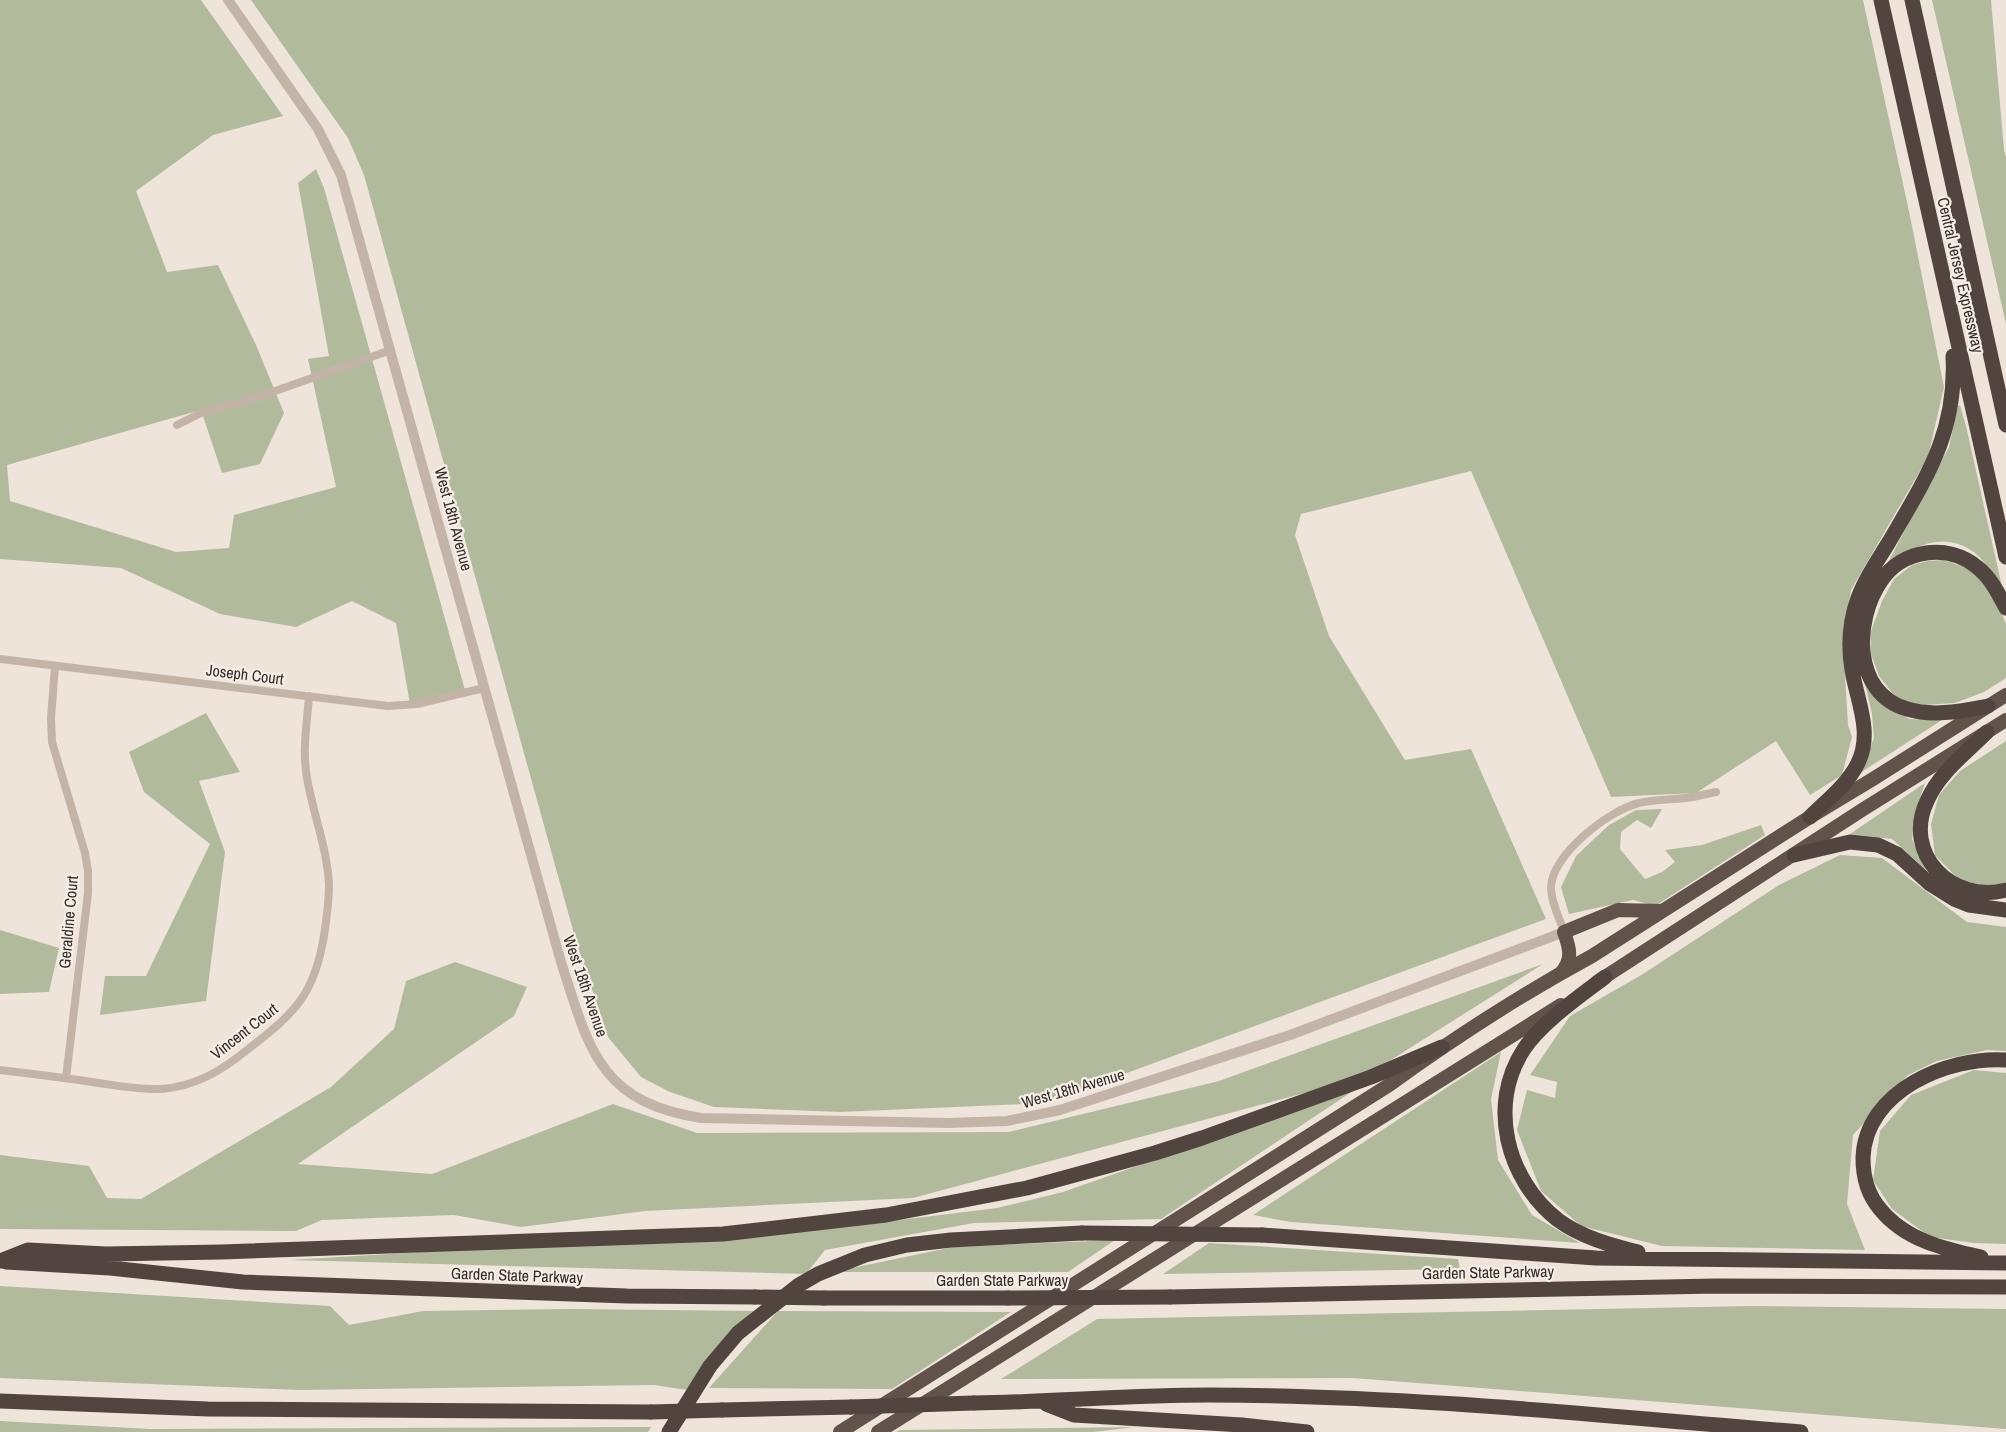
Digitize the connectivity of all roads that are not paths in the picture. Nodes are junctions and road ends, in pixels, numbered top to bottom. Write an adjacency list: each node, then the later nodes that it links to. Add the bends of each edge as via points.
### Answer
1 (228, 0): 6 (street, West 18th Avenue, via 301,103 331,153 350,204)
2 (1881, 0): 4 (highway, Central Jersey Expressway)
3 (1912, 0): 5 (highway, Central Jersey Expressway)
4 (1951, 314): 10 (highway, Central Jersey Expressway); 20 (highway, via 1953,393 1943,440 1922,485 1866,579 1854,612 1850,657 1865,729 1863,750 1843,785)
5 (1985, 327): 7 (highway); 9 (highway, Central Jersey Expressway)
6 (391, 350): 8 (street, via 247,401 203,412); 14 (street, West 18th Avenue)
7 (2006, 380)
8 (177, 425)
9 (2006, 425)
10 (2006, 557)
11 (2006, 608): 16 (highway, via 1995,586 1976,566 1950,554 1926,553 1906,559 1888,572 1874,592 1865,620 1865,666 1874,684 1890,701 1905,708 1937,713)
12 (0, 659): 13 (street, Joseph Court)
13 (55, 666): 15 (street, Joseph Court); 31 (street, Geraldine Court, via 52,742 88,871)
14 (484, 688): 15 (street, Joseph Court, via 402,706); 25 (street, West 18th Avenue, via 559,955 587,1039 603,1067 621,1086 651,1106 676,1114 737,1120 948,1123 1033,1117 1290,1035)
15 (309, 696): 31 (street, Vincent Court, via 304,756 326,864 328,897 321,958 304,996 285,1020 229,1065 206,1078 184,1085 150,1088)
16 (1996, 701): 20 (highway)
17 (2006, 720): 18 (highway)
18 (1987, 732): 21 (highway); 22 (highway, via 1933,789 1924,807 1921,839 1936,871 1953,885 1979,893)
19 (1716, 792): 25 (street, via 1620,809 1572,848 1555,868 1551,888)
20 (1810, 817): 24 (highway)
21 (1794, 855): 23 (highway, via 1850,842 1878,845 1897,854 1954,900); 27 (highway)
22 (2006, 890)
23 (2006, 910)
24 (1663, 911): 25 (highway, via 1618,910); 26 (highway)
25 (1564, 932): 26 (highway, via 1571,955)
26 (1559, 974): 28 (highway)
27 (1605, 977): 32 (highway, via 1524,1047 1505,1104 1507,1139 1529,1191 1559,1220 1607,1244); 40 (highway)
28 (1442, 1047): 33 (highway, via 1371,1077 1155,1153 1027,1188 886,1215 723,1234 210,1252 106,1254 28,1250); 39 (highway)
29 (2006, 1060): 34 (highway, via 1945,1068 1902,1090 1874,1122 1865,1143 1863,1166 1873,1200 1898,1226 1937,1247)
30 (0, 1070): 31 (street, Vincent Court)
31 (66, 1078)
32 (1661, 1258): 34 (highway); 38 (highway, bridge, via 1596,1258 1262,1236 1082,1233 907,1245 865,1255 818,1274 760,1314 726,1345)
33 (0, 1261): 35 (highway, Garden State Parkway, bridge, via 243,1282 627,1296 1008,1298 1716,1286)
34 (2005, 1263)
35 (2006, 1287)
36 (0, 1401): 37 (highway, bridge, via 208,1409 651,1412)
37 (1040, 1402): 41 (highway, via 1074,1415); 42 (highway, via 1153,1396 1290,1397 1480,1407)
38 (669, 1432)
39 (840, 1432)
40 (879, 1432)
41 (1307, 1432)
42 (1801, 1432)

